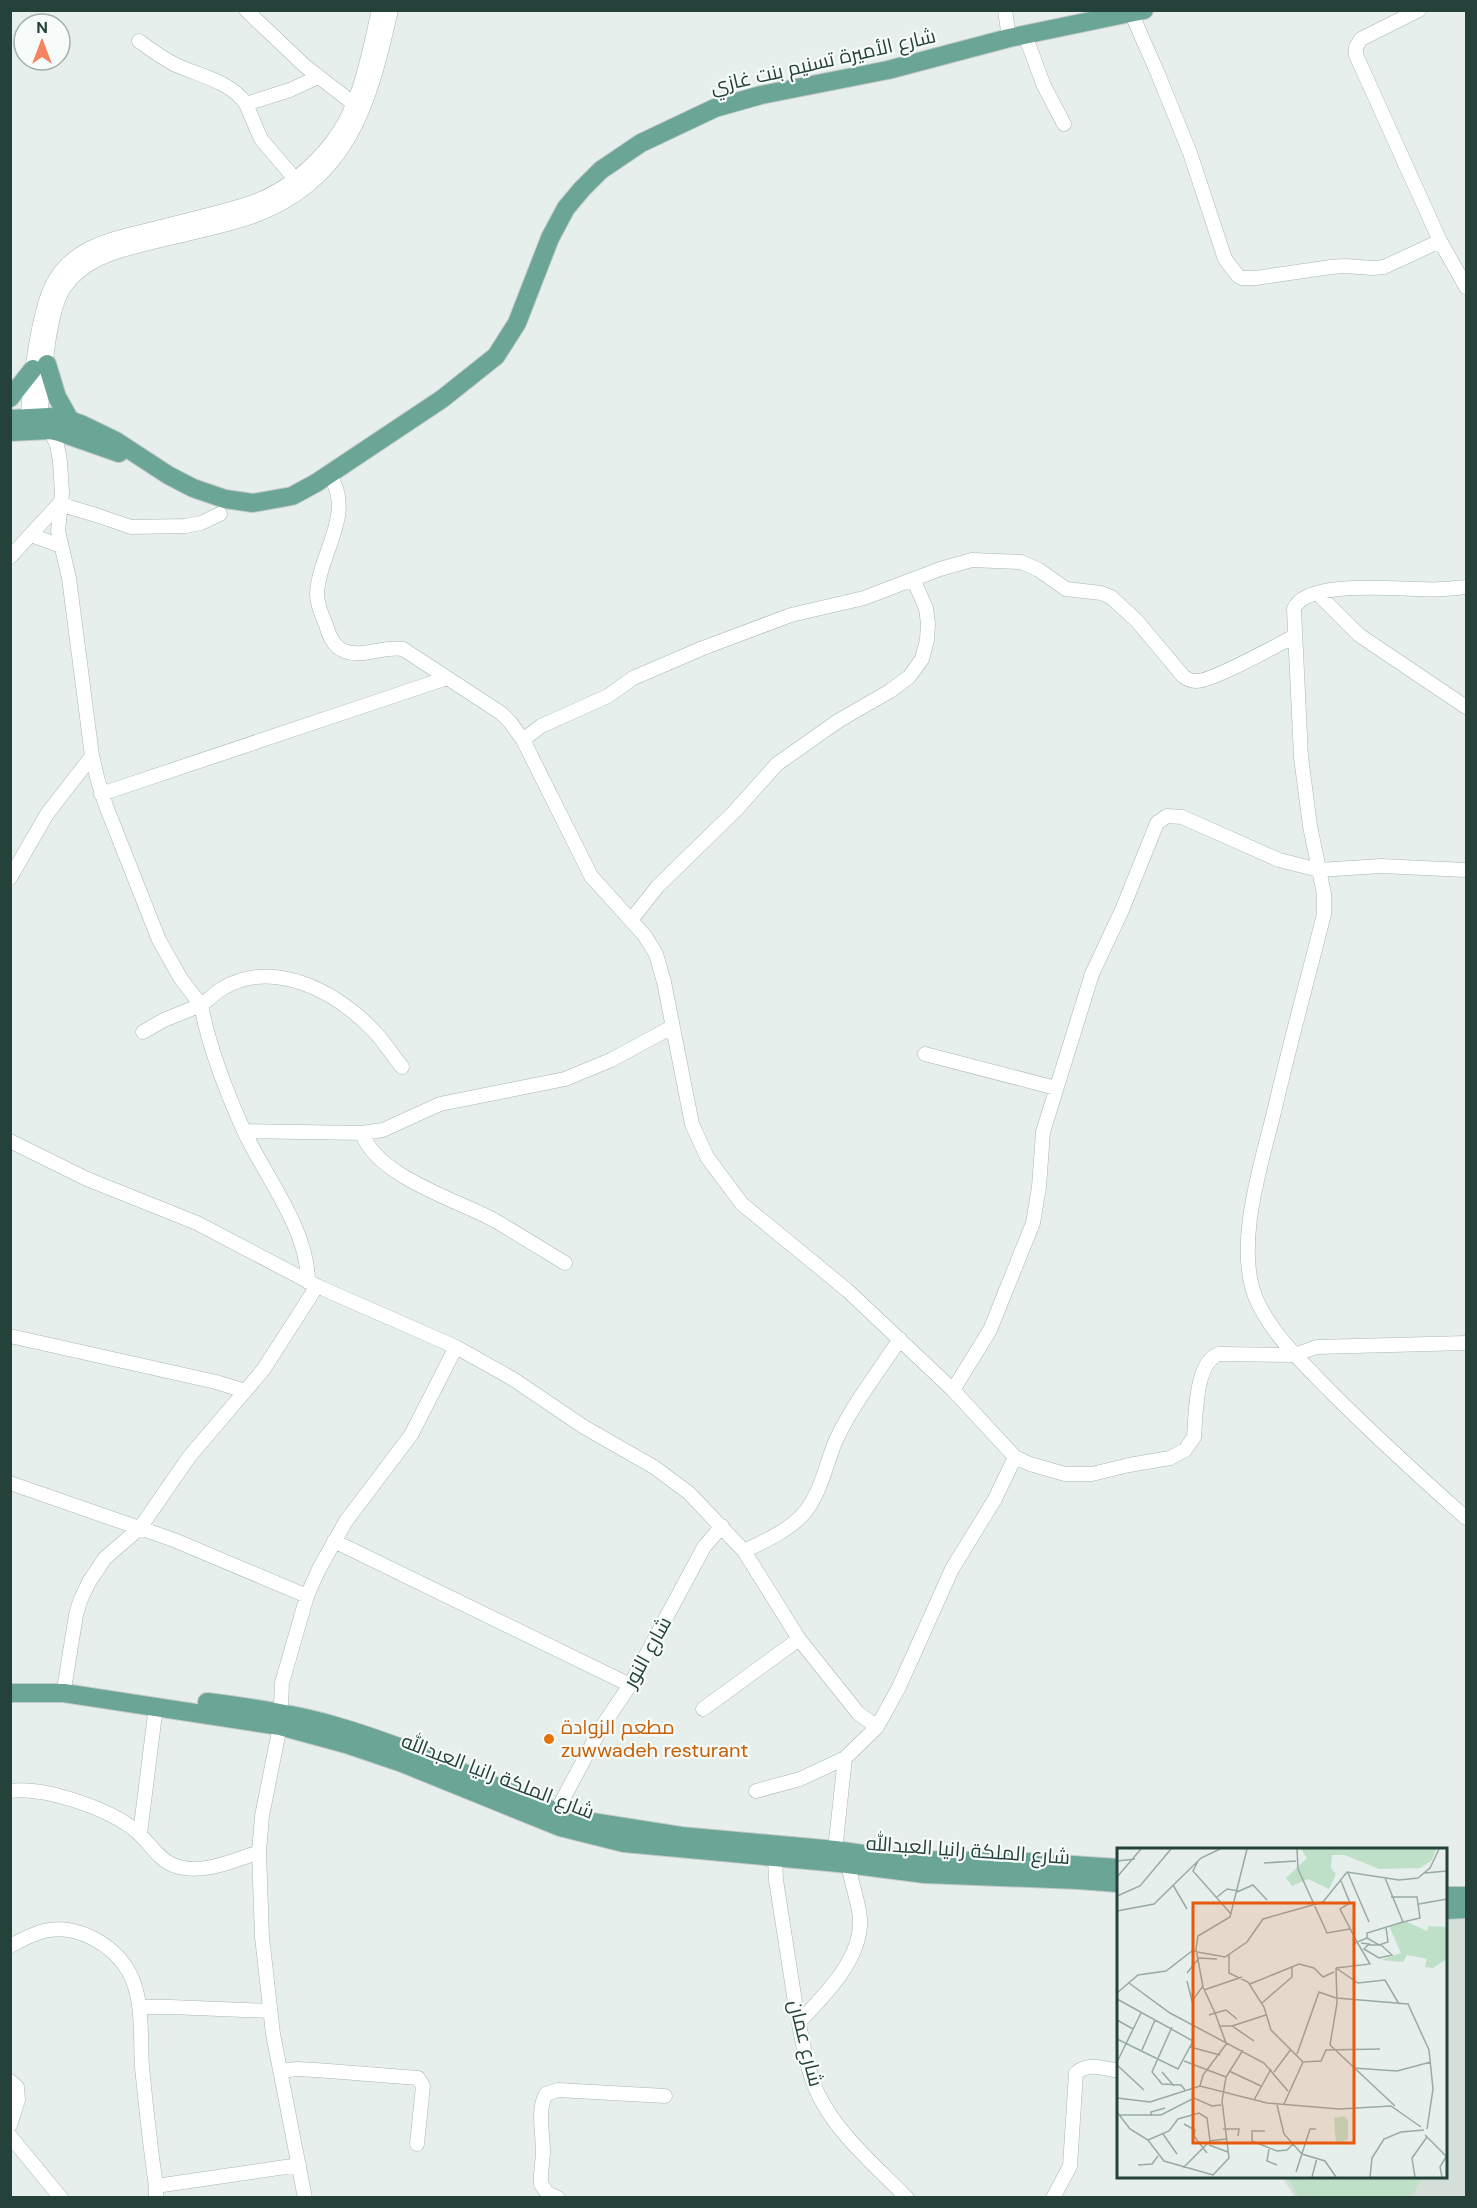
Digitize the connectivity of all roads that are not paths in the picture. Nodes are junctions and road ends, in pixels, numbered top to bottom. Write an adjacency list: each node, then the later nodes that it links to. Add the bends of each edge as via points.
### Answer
1 (246, 10): 9 (street)
2 (379, 10): 11 (street)
3 (391, 10): 16 (street, via 378,68 362,114 330,164 298,192 253,216 104,255 85,266 71,279 60,298)
4 (1005, 10): 7 (street)
5 (1419, 10): 14 (street, via 1361,39 1355,50)
6 (1135, 12): 7 (main road, شارع الأميرة تسنيم بنت غازي); 14 (street, via 1190,153 1225,258 1238,276 1256,278 1345,266 1384,267)
7 (1017, 36): 12 (street); 21 (main road, شارع الأميرة تسنيم بنت غازي, via 888,70 731,103 680,123 612,160 561,216 518,323 496,356 461,385)
8 (139, 41): 10 (street, via 174,64 226,86)
9 (318, 76): 10 (street); 11 (street)
10 (246, 104): 13 (street, via 261,139)
11 (354, 104): 13 (street, via 332,142)
12 (1064, 124)
13 (295, 179): 16 (street, via 246,204 130,234 79,254 62,271 44,304)
14 (1440, 241): 15 (street)
15 (1467, 287)
16 (40, 367): 17 (main road); 18 (main road); 19 (street)
17 (10, 398)
18 (70, 420): 19 (main road, شارع الأميرة تسنيم بنت غازي); 20 (main road, شارع الأميرة تسنيم بنت غازي, via 116,441)
19 (28, 424): 20 (main road, شارع الأميرة تسنيم بنت غازي, via 72,435); 22 (street, via 57,445 62,485)
20 (146, 463): 21 (main road, شارع الأميرة تسنيم بنت غازي, via 193,488 241,503 285,498)
21 (329, 474): 31 (street, via 336,484 339,510 317,598 331,639 347,652 403,650)
22 (59, 504): 23 (street, via 131,528 185,526); 24 (street); 25 (street)
23 (220, 514)
24 (31, 535): 25 (street); 26 (street)
25 (61, 546): 34 (street)
26 (10, 557)
27 (914, 581): 30 (street, via 972,560 1027,564 1066,589 1101,593 1115,599 1183,676 1196,681); 33 (street, via 864,598 791,615 702,648 633,678 608,696 541,726); 39 (street, via 926,608 928,624 922,659 909,677 777,764 658,886)
28 (1467, 587): 29 (street, via 1352,587)
29 (1318, 594): 30 (street, via 1296,605); 32 (street, via 1359,635)
30 (1295, 636): 36 (street, via 1301,757)
31 (447, 678): 33 (street, via 501,713); 35 (street)
32 (1467, 708)
33 (523, 740): 39 (street, via 591,876)
34 (92, 756): 35 (street); 38 (street, via 53,806)
35 (101, 794): 40 (street, via 164,950)
36 (1319, 870): 37 (street, via 1381,866); 45 (street, via 1271,857 1182,818 1167,816 1159,820 1092,974); 55 (street, via 1324,914 1293,1028 1248,1235 1250,1272 1258,1303)
37 (1467, 870)
38 (10, 878)
39 (631, 920): 41 (street, via 656,954)
40 (201, 1005): 42 (street); 44 (street, via 223,988 242,980 279,977 303,982 322,991 373,1030); 46 (street, via 207,1034)
41 (672, 1027): 47 (street, via 576,1075 440,1104 383,1130); 52 (street, via 692,1124 707,1157 742,1204)
42 (143, 1032)
43 (925, 1054): 45 (street)
44 (402, 1067)
45 (1056, 1088): 56 (street, via 1043,1132 1033,1223 990,1330)
46 (244, 1131): 47 (street); 50 (street, via 296,1230)
47 (362, 1133): 49 (street, via 371,1151 414,1182 493,1220)
48 (10, 1141): 50 (street, via 87,1179 197,1223)
49 (565, 1263)
50 (313, 1284): 54 (street); 57 (street, via 264,1370)
51 (10, 1336): 57 (street)
52 (900, 1339): 56 (street); 64 (street, via 837,1440 808,1508 783,1530)
53 (1467, 1343): 55 (street, via 1317,1347)
54 (456, 1347): 61 (street, via 654,1467 689,1493); 63 (street, via 411,1435)
55 (1294, 1355): 58 (street, via 1231,1353 1209,1359 1203,1372 1194,1437 1185,1450 1170,1458 1077,1475 1049,1470); 60 (street, via 1366,1428)
56 (953, 1390): 58 (street)
57 (245, 1391): 62 (street, via 189,1457)
58 (1015, 1457): 74 (street, via 995,1499 952,1569)
59 (10, 1483): 62 (street)
60 (1465, 1516)
61 (722, 1526): 64 (street); 69 (street, شارع النور, via 704,1547)
62 (140, 1528): 65 (street); 68 (street, via 105,1558 80,1601)
63 (334, 1541): 65 (street); 69 (street)
64 (744, 1551): 66 (street)
65 (307, 1596): 73 (street, via 282,1683)
66 (799, 1639): 72 (street); 74 (street, via 858,1713)
67 (10, 1683): 68 (main road, شارع الملكة رانيا العبدالله)
68 (65, 1683): 73 (main road, شارع الملكة رانيا العبدالله, via 246,1707)
69 (630, 1684): 78 (street, شارع النور)
70 (10, 1693): 71 (main road, شارع الملكة رانيا العبدالله, via 64,1693)
71 (156, 1706): 73 (main road, شارع الملكة رانيا العبدالله); 79 (street)
72 (703, 1709)
73 (280, 1720): 78 (main road, شارع الملكة رانيا العبدالله, via 328,1724 395,1745); 81 (street); 82 (main road, شارع الملكة رانيا العبدالله, via 584,1835 624,1843)
74 (877, 1727): 75 (street)
75 (845, 1758): 77 (street, via 800,1779); 80 (street)
76 (10, 1791): 79 (street, via 43,1792 91,1806)
77 (756, 1791)
78 (556, 1812): 80 (main road, شارع الملكة رانيا العبدالله, via 589,1822 671,1834)
79 (140, 1834): 81 (street, via 163,1859 186,1868 216,1866)
80 (835, 1850): 83 (main road, شارع الملكة رانيا العبدالله, via 918,1860)
81 (259, 1852): 92 (street)
82 (775, 1857): 85 (main road, شارع الملكة رانيا العبدالله, via 925,1874); 93 (street, شارع عمان)
83 (1117, 1868)
84 (850, 1873): 93 (street, via 860,1919 856,1941 838,1979)
85 (1117, 1883)
86 (1447, 1896): 87 (main road)
87 (1467, 1896)
88 (1467, 1909): 89 (main road)
89 (1447, 1910)
90 (10, 1946): 91 (street, via 43,1931 57,1929 84,1934 122,1962)
91 (140, 2007): 92 (street); 102 (street)
92 (270, 2011): 94 (street)
93 (799, 2022): 106 (street, شارع عمان, via 818,2094 832,2118)
94 (280, 2071): 100 (street, via 418,2078 423,2086); 101 (street)
95 (1117, 2071): 107 (street, via 1089,2067 1076,2073 1070,2166)
96 (10, 2080): 98 (street, via 17,2087 18,2100)
97 (665, 2096): 105 (street, via 558,2090 546,2094 542,2100 541,2184 547,2193)
98 (10, 2125)
99 (10, 2136): 103 (street)
100 (417, 2144)
101 (299, 2166): 102 (street); 104 (street)
102 (156, 2192)
103 (61, 2198)
104 (305, 2198)
105 (558, 2198)
106 (907, 2198)
107 (1053, 2198)

